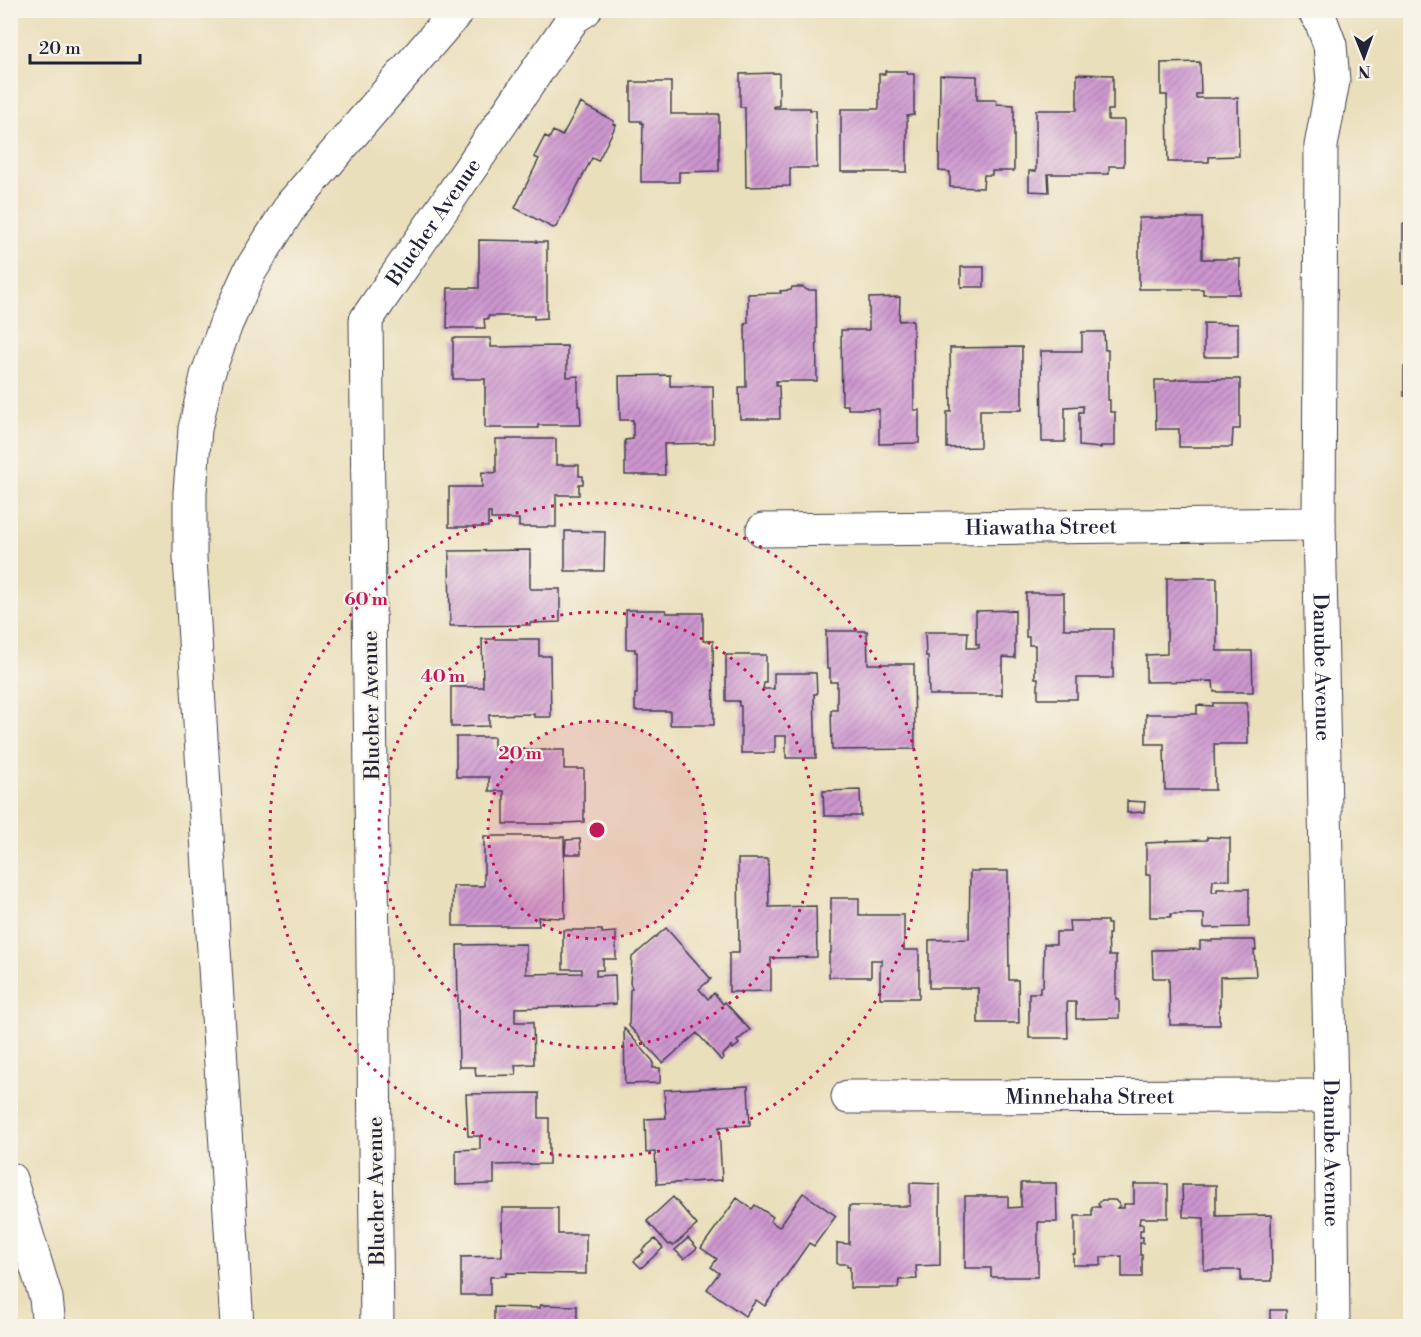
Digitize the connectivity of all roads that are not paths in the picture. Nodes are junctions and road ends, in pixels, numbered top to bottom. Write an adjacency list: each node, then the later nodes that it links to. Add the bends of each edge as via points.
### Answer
1 (458, 10): 10 (main road, via 292,204 250,272 226,324 207,376 195,429 190,558)
2 (585, 10): 11 (main road, Blucher Avenue, via 574,17 366,320)
3 (1314, 10): 4 (main road, Danube Avenue, via 1330,45 1333,81 1321,146)
4 (1319, 524): 5 (main road, Hiawatha Street); 6 (main road, Danube Avenue)
5 (763, 530)
6 (1331, 1096): 7 (main road, Minnehaha Street); 12 (main road, Danube Avenue)
7 (848, 1097)
8 (10, 1179): 9 (main road, via 46,1298)
9 (49, 1326)
10 (237, 1326)
11 (377, 1326)
12 (1333, 1326)

